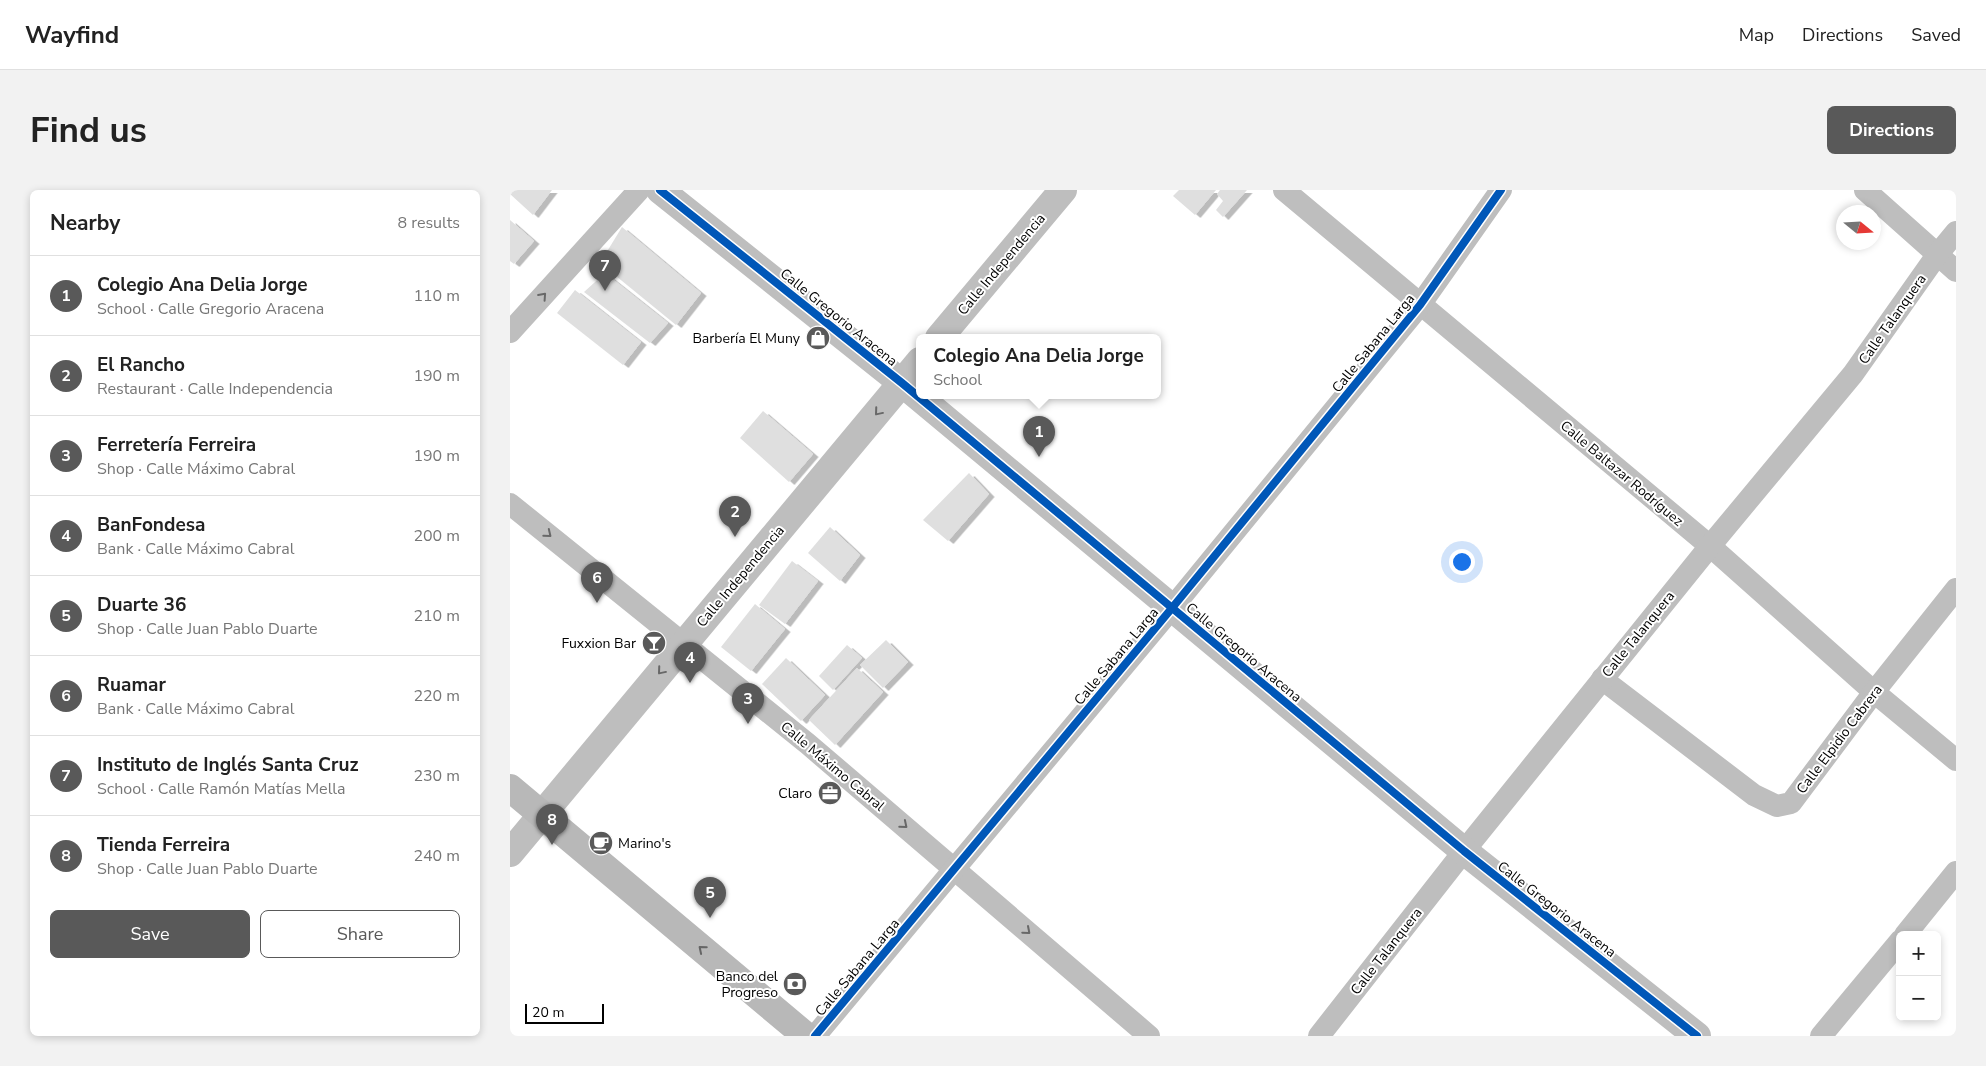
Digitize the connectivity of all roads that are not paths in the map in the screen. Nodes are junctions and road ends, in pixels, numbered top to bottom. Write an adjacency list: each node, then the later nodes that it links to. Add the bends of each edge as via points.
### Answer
1 (639, 190): 11 (street, one-way to 1)
2 (660, 190): 14 (street, Calle Gregorio Aracena)
3 (1063, 190): 12 (street, Calle Independencia)
4 (1284, 190): 10 (street, Calle Baltazar Rodríguez)
5 (1501, 190): 10 (street, Calle Sabana Larga)
6 (1865, 190): 8 (street)
7 (1956, 232): 8 (street, Calle Talanquera)
8 (1937, 255): 9 (street); 18 (street, Calle Talanquera, via 1853,374)
9 (1956, 271)
10 (1420, 305): 18 (street, Calle Baltazar Rodríguez); 20 (street, Calle Sabana Larga)
11 (510, 332)
12 (942, 334)
13 (916, 366): 14 (street, Calle Independencia)
14 (902, 383): 15 (street, Calle Gregorio Aracena); 21 (street, Calle Independencia, one-way to 21)
15 (916, 395)
16 (921, 399): 20 (street, Calle Gregorio Aracena)
17 (510, 504): 21 (street, Calle Máximo Cabral, one-way to 21)
18 (1710, 546): 22 (street, Calle Talanquera); 23 (street, Calle Baltazar Rodríguez)
19 (1956, 589): 23 (street, Calle Elpidio Cabrera)
20 (1172, 608): 27 (street, Calle Gregorio Aracena); 29 (street, Calle Sabana Larga)
21 (684, 644): 26 (street, Calle Independencia, one-way to 26); 29 (street, Calle Máximo Cabral, one-way to 29)
22 (1602, 679): 23 (street, Calle Elpidio Cabrera, via 1754,795 1777,806 1791,803); 27 (street, Calle Talanquera)
23 (1874, 692): 24 (street, Calle Baltazar Rodríguez)
24 (1956, 760)
25 (510, 788): 26 (main road)
26 (541, 814): 28 (street, Calle Independencia); 33 (main road, one-way to 26)
27 (1464, 851): 36 (street, Calle Talanquera); 37 (street, Calle Gregorio Aracena)
28 (510, 853)
29 (955, 869): 34 (street, Calle Sabana Larga); 35 (street, Calle Máximo Cabral, one-way to 35)
30 (1956, 872): 31 (street)
31 (1907, 931)
32 (1896, 946): 38 (street)
33 (806, 1036)
34 (815, 1036)
35 (1149, 1036)
36 (1320, 1036)
37 (1697, 1036)
38 (1821, 1036)

